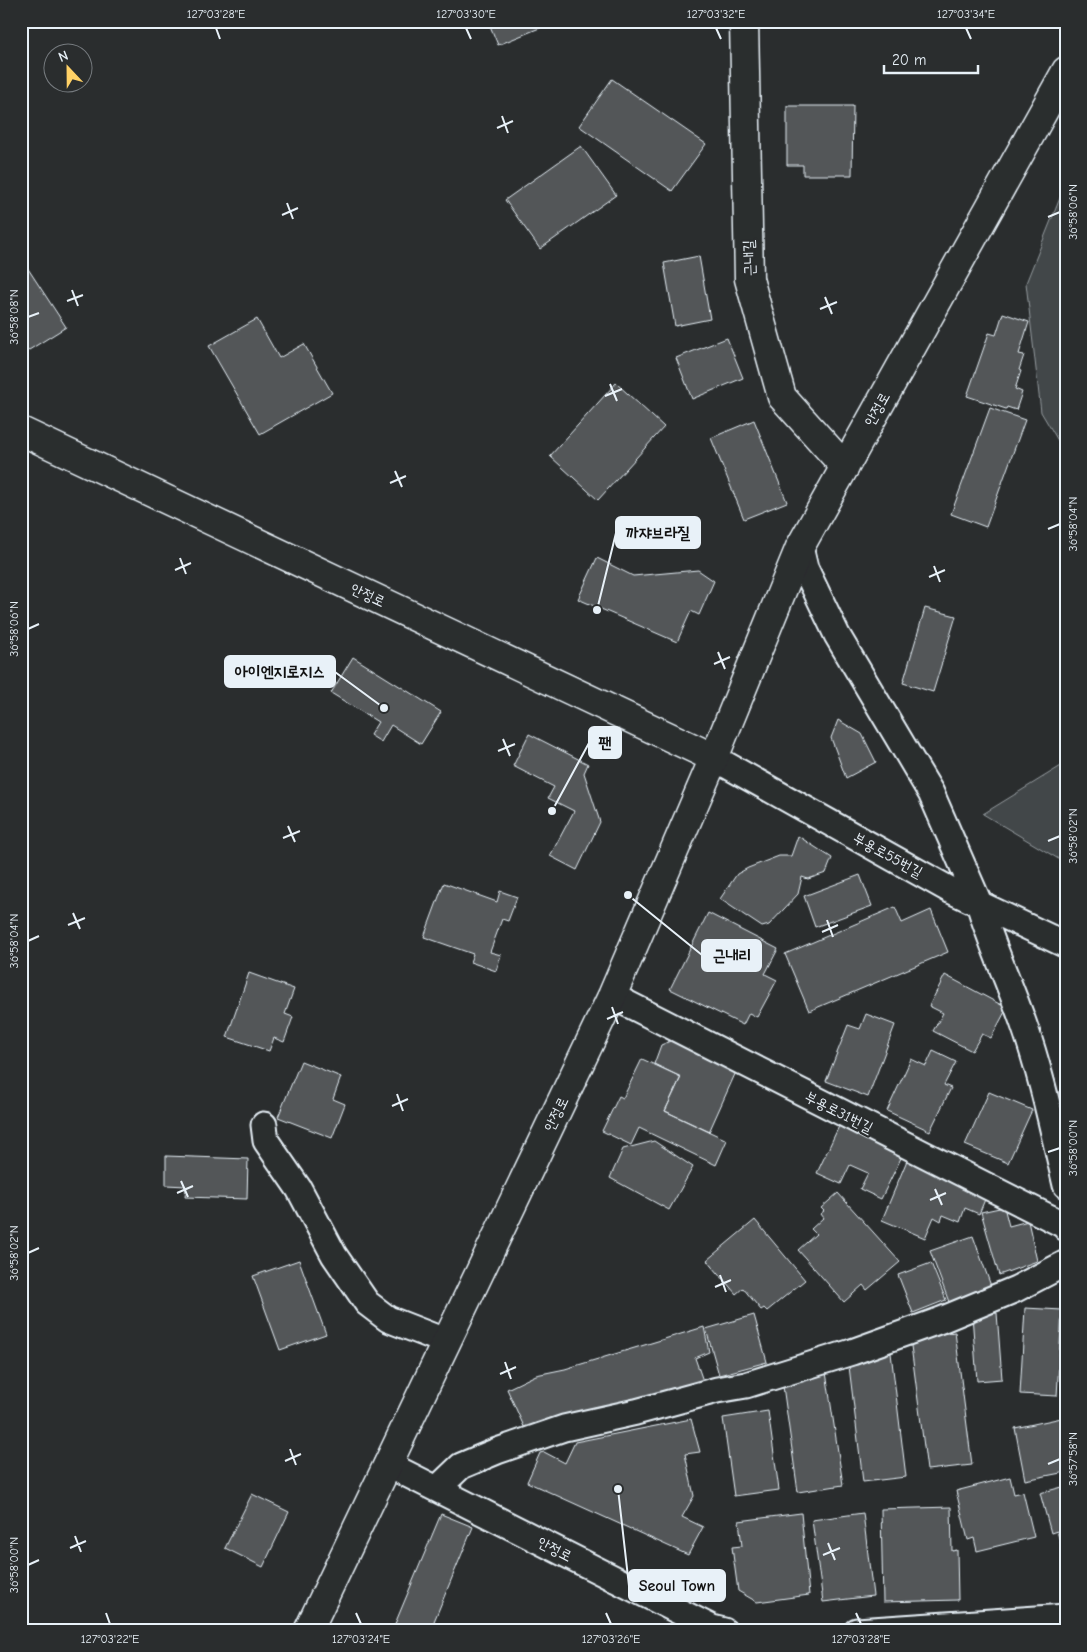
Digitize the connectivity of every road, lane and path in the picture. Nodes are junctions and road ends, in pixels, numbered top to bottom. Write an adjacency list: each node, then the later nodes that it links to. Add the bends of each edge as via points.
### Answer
1 (744, 21): 4 (main road, 근내길, via 749,280 782,397)
2 (1066, 71): 4 (main road, 안정로)
3 (21, 431): 6 (main road, 안정로)
4 (845, 467): 5 (main road, 안정로)
5 (800, 547): 6 (main road, 안정로); 7 (street, via 805,568 837,634 931,793)
6 (714, 758): 7 (street, 부용로55번길); 9 (main road, 안정로)
7 (979, 903): 8 (street, 부용로55번길); 11 (street, via 1024,1023)
8 (1066, 945)
9 (612, 996): 12 (street, 부용로31번길); 14 (main road, 안정로)
10 (264, 1125): 14 (street, via 266,1141 299,1189 334,1255 367,1303 388,1318)
11 (1066, 1185)
12 (1065, 1225)
13 (1066, 1263): 16 (street, via 941,1320 852,1352 746,1385 564,1428 497,1451 461,1466)
14 (447, 1342): 15 (main road, 안정로)
15 (388, 1464): 16 (street, 안정로); 18 (main road, 안정로)
16 (437, 1490): 19 (street, 안정로, via 712,1628)
17 (1066, 1617): 20 (street)
18 (308, 1631)
19 (724, 1631)
20 (857, 1631)

